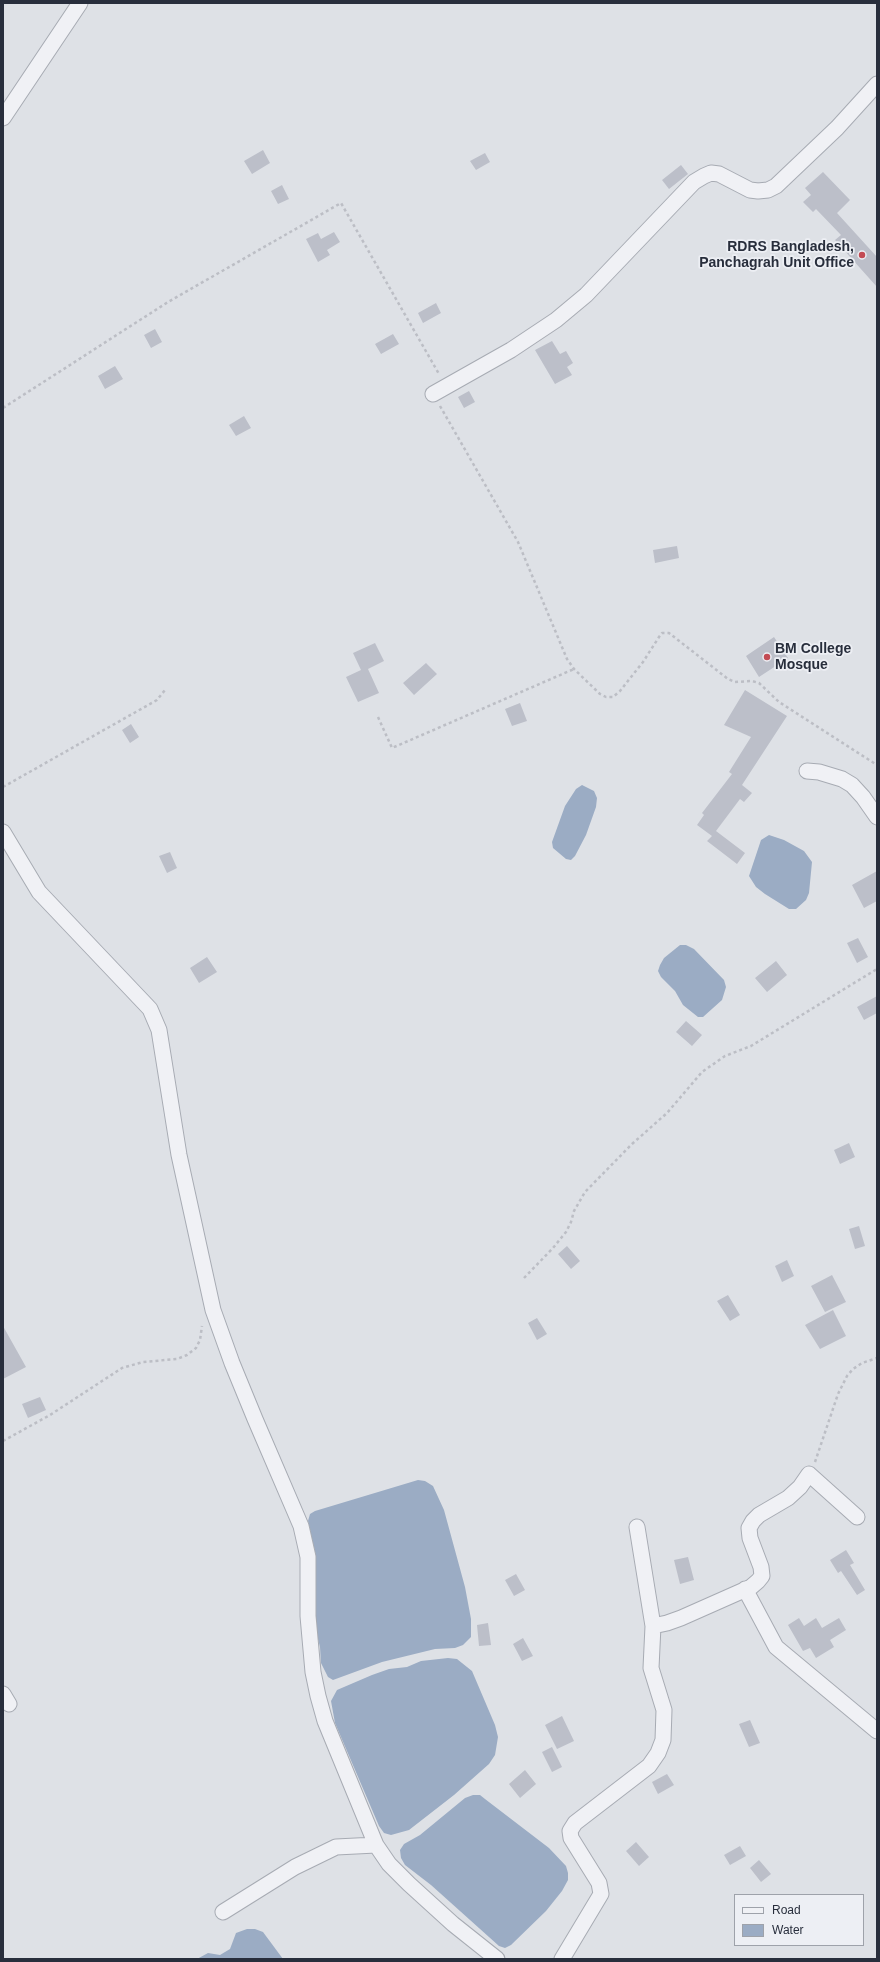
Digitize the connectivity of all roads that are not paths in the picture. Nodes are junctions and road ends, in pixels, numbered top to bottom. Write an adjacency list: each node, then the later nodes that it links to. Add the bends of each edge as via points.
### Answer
1 (80, 3): 3 (street)
2 (877, 84): 4 (street, via 837,128 776,186 768,190 750,190 712,173 694,182 586,295 556,320 511,350)
3 (3, 118)
4 (439, 390)
5 (807, 772): 6 (street, via 819,772 852,785 864,797)
6 (877, 817)
7 (3, 832): 13 (street, via 39,892 150,1009 156,1019 163,1048 179,1155 213,1310 232,1363 301,1526 308,1557 308,1616 318,1696)
8 (857, 1517): 10 (street, via 809,1474 788,1498 758,1515 753,1521 750,1538 762,1576)
9 (637, 1527): 11 (street)
10 (745, 1589): 11 (street, via 667,1624); 12 (street, via 776,1647)
11 (653, 1626): 16 (street, via 651,1668 664,1710 663,1740 658,1754 649,1766 575,1823 570,1831 571,1838 599,1883 601,1894)
12 (877, 1732)
13 (376, 1845): 14 (street, via 336,1847 295,1867); 15 (street, via 409,1884)
14 (223, 1912)
15 (497, 1959)
16 (562, 1959)

